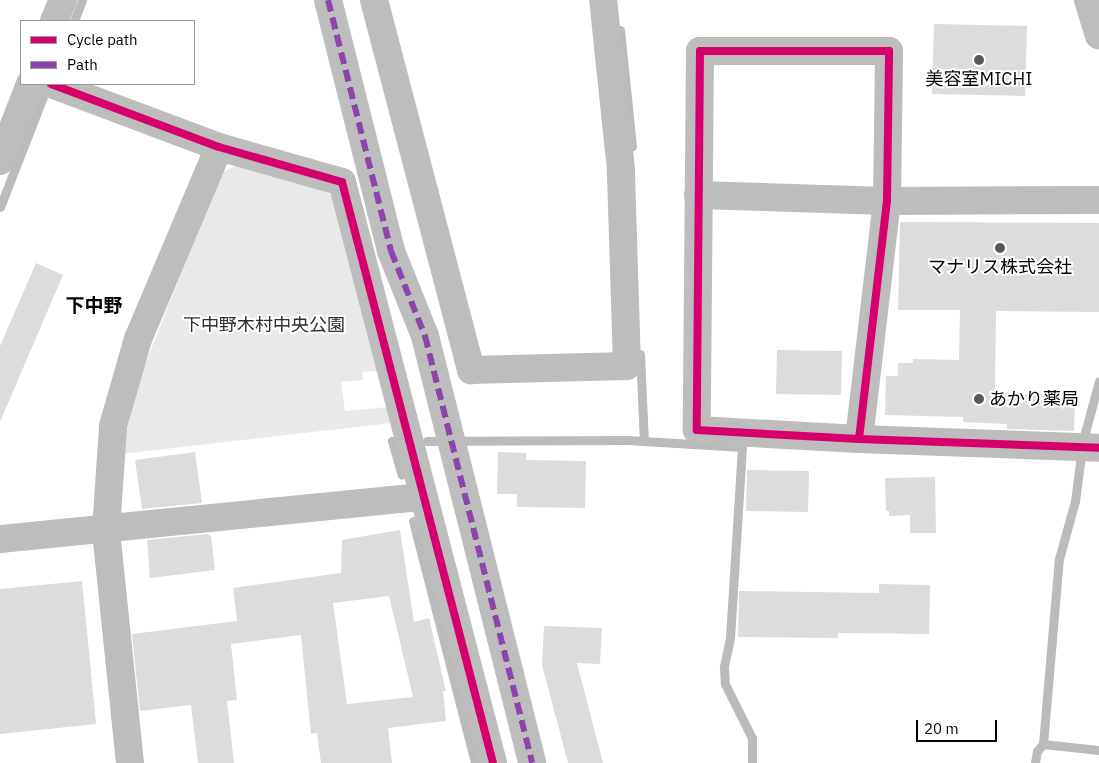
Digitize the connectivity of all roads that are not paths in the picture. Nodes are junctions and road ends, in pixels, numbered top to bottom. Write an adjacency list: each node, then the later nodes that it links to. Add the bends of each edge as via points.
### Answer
1 (63, 0): 6 (street)
2 (328, 0): 22 (street, via 391,251 425,336)
3 (374, 0): 4 (street, via 471,370 627,366 620,160)
4 (603, 0)
5 (1088, 0): 7 (street)
6 (54, 20)
7 (1099, 34)
8 (30, 85): 11 (street)
9 (54, 85): 10 (street)
10 (220, 147): 17 (street, via 342,182); 18 (street, via 138,339 113,426)
11 (0, 161)
12 (698, 195): 14 (street); 14 (street, via 700,50 888,51); 15 (street, via 697,430)
13 (1099, 200): 14 (street)
14 (887, 201): 15 (street)
15 (859, 439): 16 (street)
16 (1087, 447)
17 (422, 496): 18 (street); 21 (street)
18 (106, 530): 19 (street); 20 (street)
19 (0, 539)
20 (130, 763)
21 (493, 763)
22 (532, 763)

